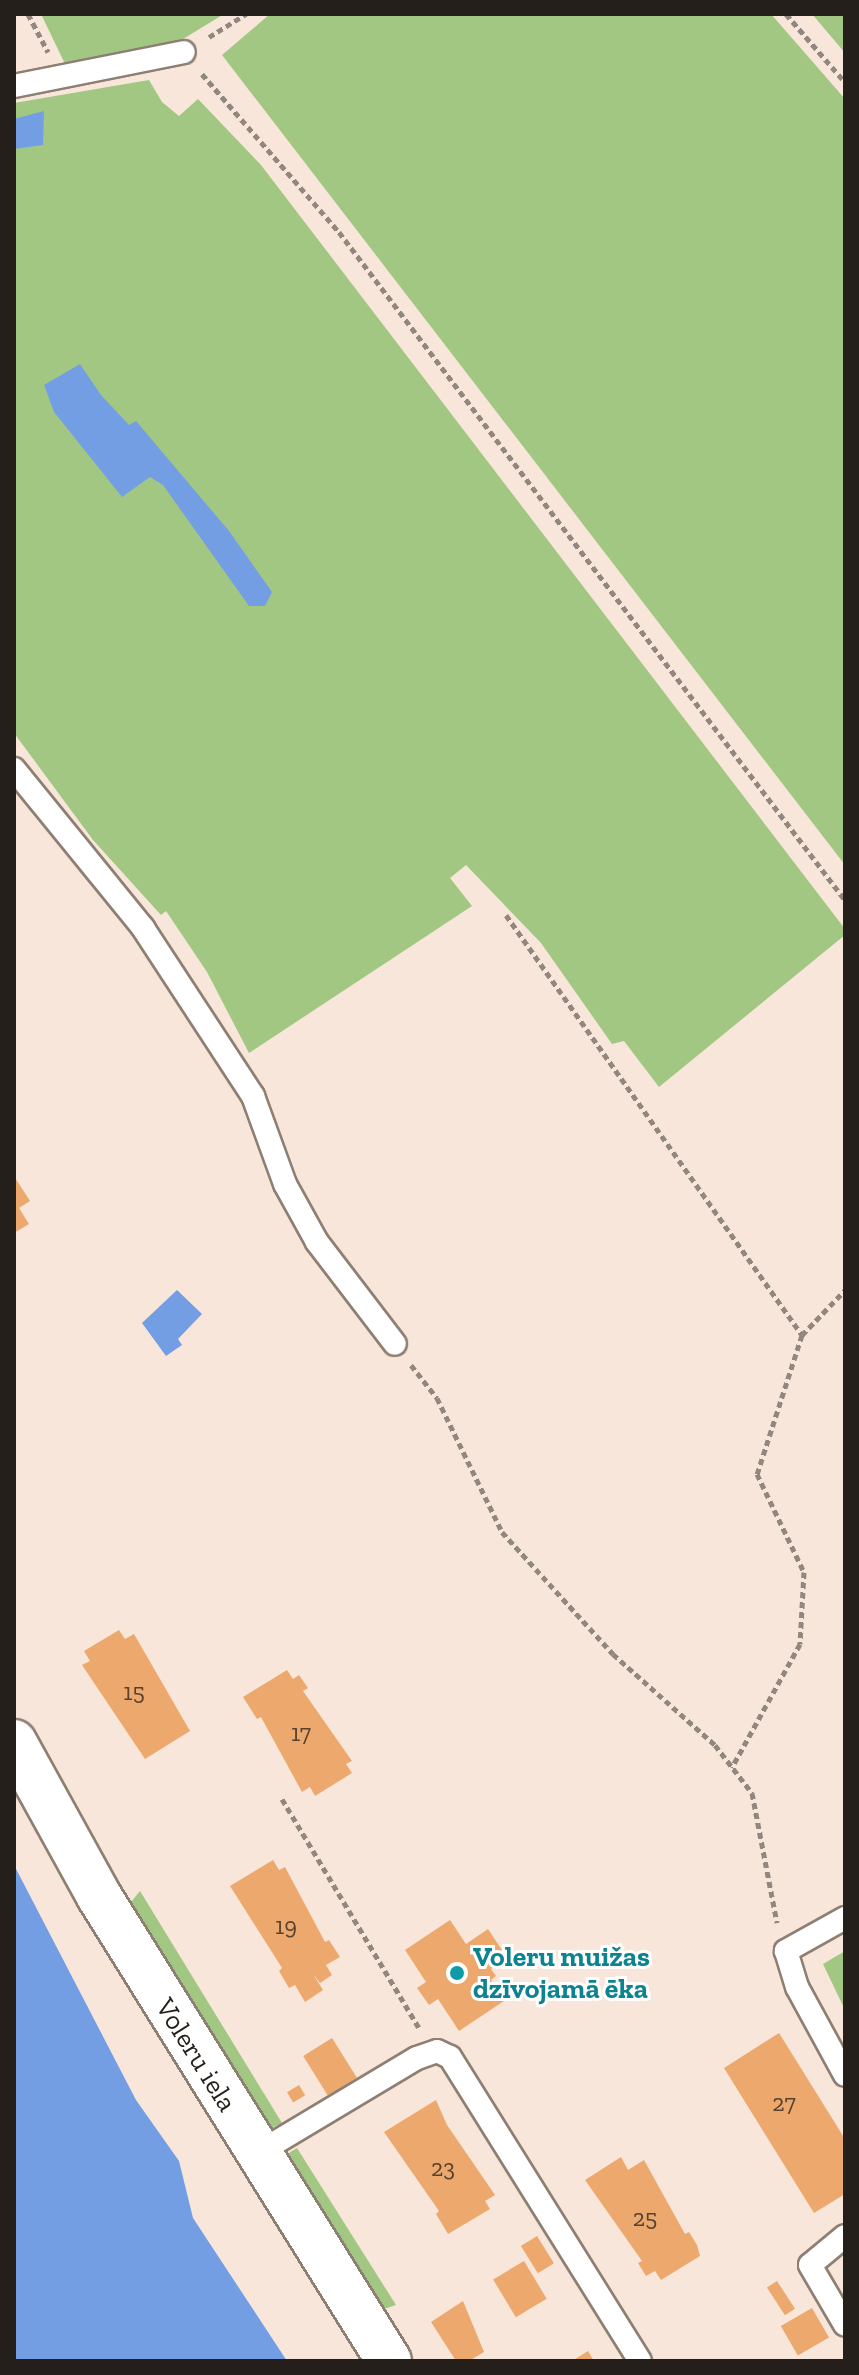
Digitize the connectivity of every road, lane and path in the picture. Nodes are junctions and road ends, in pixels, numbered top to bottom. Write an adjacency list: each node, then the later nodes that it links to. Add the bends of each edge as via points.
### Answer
1 (246, 14): 3 (path)
2 (786, 14): 4 (path)
3 (184, 52): 5 (lane); 7 (path, via 339,232)
4 (845, 82)
5 (14, 86)
6 (14, 769): 11 (lane, via 143,928 253,1096 285,1184 317,1242)
7 (845, 900)
8 (506, 915): 10 (path)
9 (845, 1290): 10 (path)
10 (802, 1335): 13 (path, via 757,1474 804,1572 800,1644)
11 (395, 1344): 13 (path, via 437,1398 502,1532 613,1654 715,1745)
12 (14, 1742): 19 (street, Voleru iela, via 99,1896)
13 (732, 1767): 16 (path, via 752,1793 769,1899)
14 (282, 1799): 17 (path, via 370,1941 400,2003)
15 (845, 1918): 16 (lane)
16 (786, 1951): 18 (lane, via 797,1987)
17 (437, 2051): 19 (lane); 23 (lane, via 461,2070)
18 (845, 2075)
19 (258, 2153): 22 (street, Voleru iela)
20 (845, 2236): 21 (lane, via 810,2265)
21 (845, 2325)
22 (389, 2361)
23 (640, 2361)

